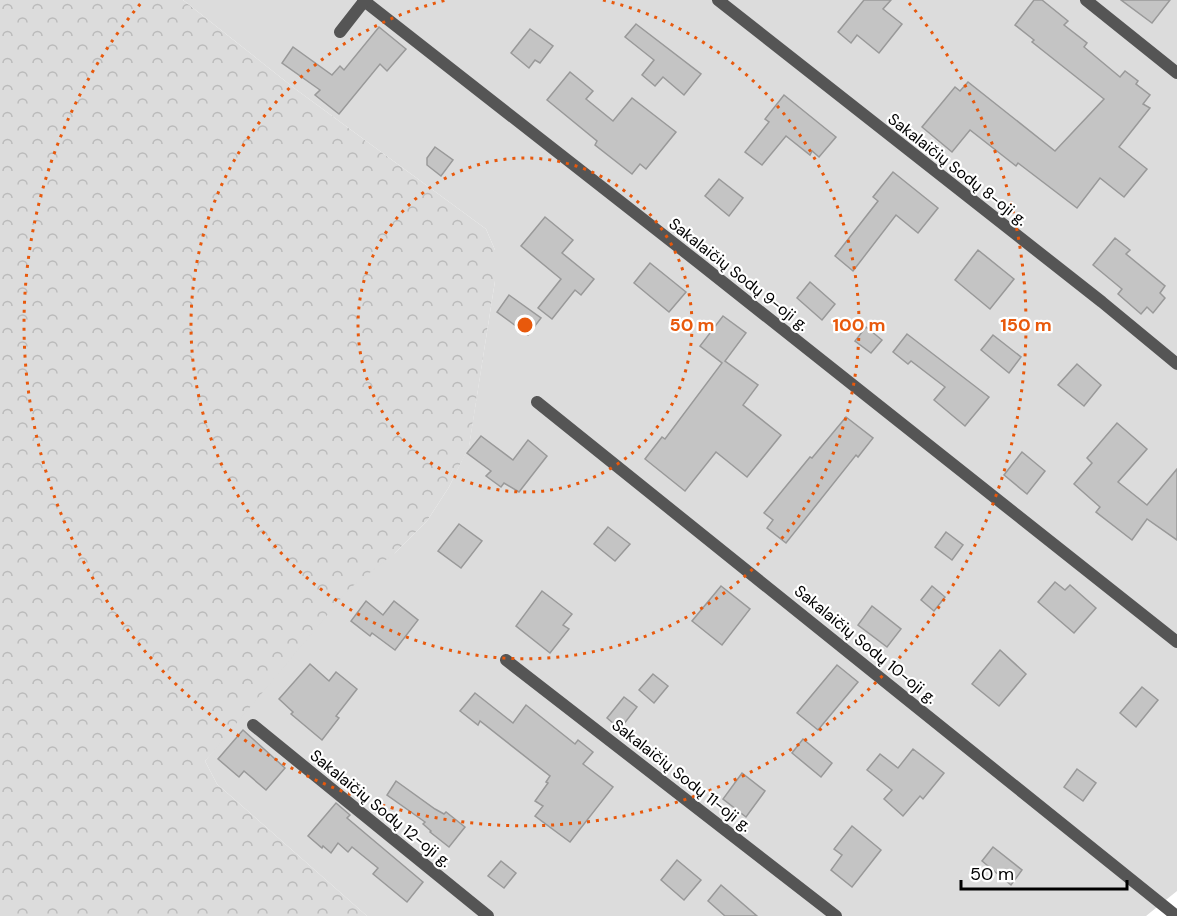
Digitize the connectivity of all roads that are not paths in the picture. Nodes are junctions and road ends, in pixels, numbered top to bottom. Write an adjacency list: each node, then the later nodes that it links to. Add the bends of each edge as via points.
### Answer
1 (364, 0): 4 (street); 8 (street, Sakalaičių Sodų 9-oji g.)
2 (718, 0): 6 (street, Sakalaičių Sodų 8-oji g.)
3 (1086, 0): 5 (street)
4 (340, 32)
5 (1177, 73)
6 (1177, 364)
7 (537, 402): 11 (street, Sakalaičių Sodų 10-oji g.)
8 (1177, 642)
9 (506, 660): 13 (street, Sakalaičių Sodų 11-oji g.)
10 (253, 724): 12 (street, Sakalaičių Sodų 12-oji g.)
11 (1174, 914)
12 (489, 916)
13 (837, 916)

